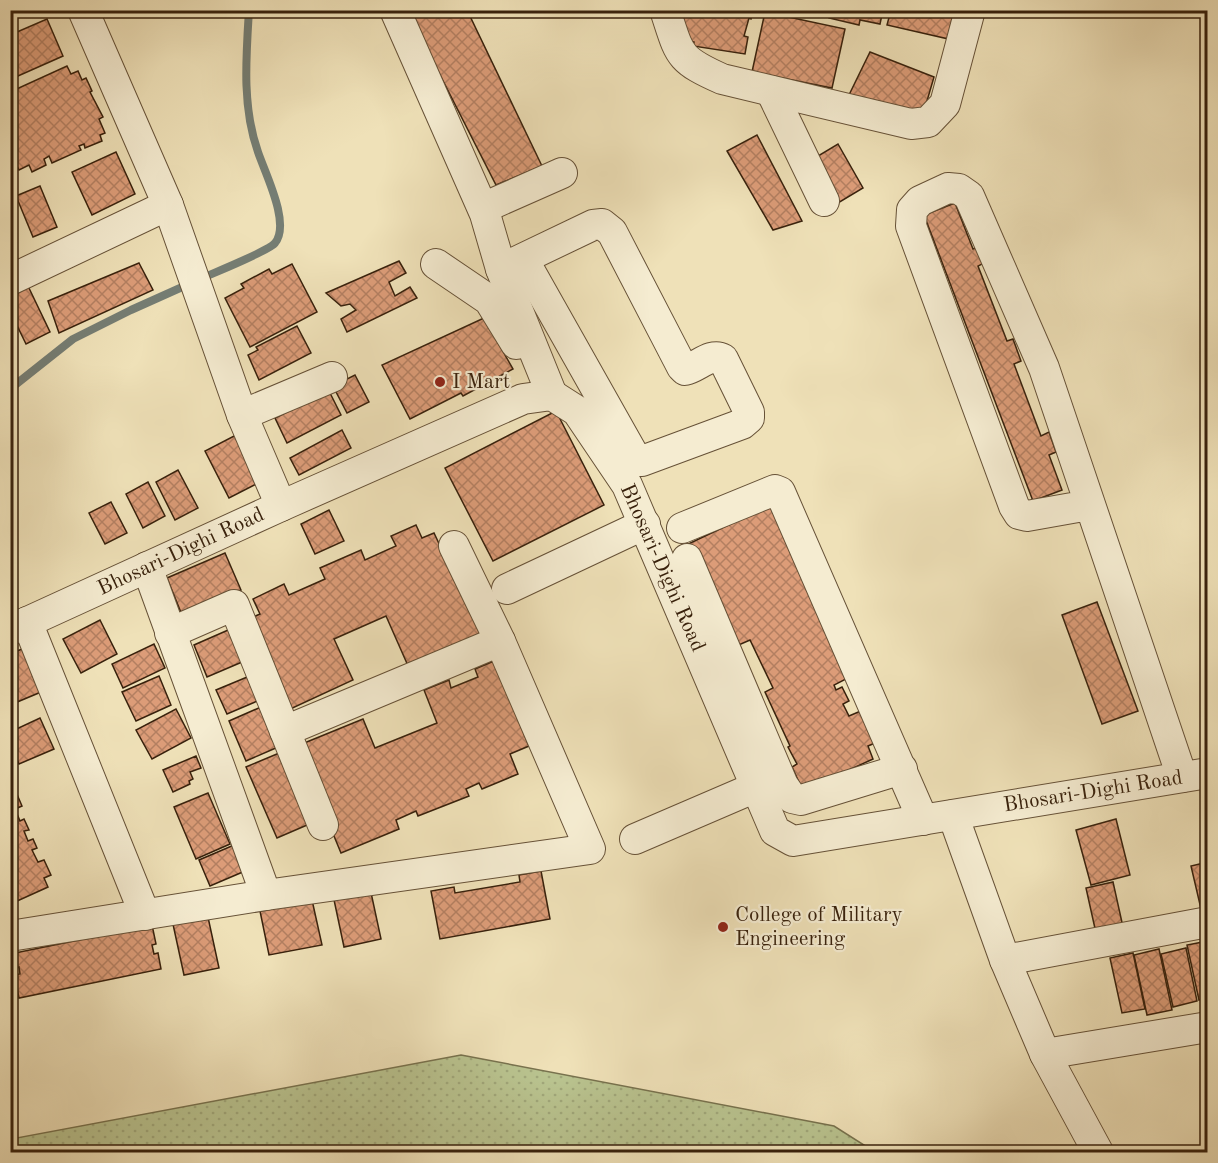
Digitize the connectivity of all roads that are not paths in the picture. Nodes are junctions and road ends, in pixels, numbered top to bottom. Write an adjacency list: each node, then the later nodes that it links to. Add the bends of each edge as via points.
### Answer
1 (83, 10): 8 (street)
2 (395, 10): 9 (street)
3 (665, 10): 5 (street, via 678,51 693,66 722,79)
4 (970, 10): 5 (street, via 945,104 928,122 911,124)
5 (771, 91): 7 (street)
6 (562, 173): 9 (street)
7 (824, 201)
8 (168, 205): 12 (street); 15 (street)
9 (483, 208): 11 (street)
10 (436, 264): 16 (street, via 489,300 529,366 525,375 482,398)
11 (512, 264): 11 (street, via 602,224 612,232 682,368 691,369 713,356 723,359 749,418 742,424 637,461); 14 (street)
12 (10, 280)
13 (332, 377): 15 (street)
14 (552, 395): 16 (street, Bhosari-Dighi Road, via 523,399); 19 (street, Bhosari-Dighi Road, via 577,411 627,485)
15 (242, 415): 18 (street)
16 (485, 415): 18 (street, Bhosari-Dighi Road)
17 (1089, 505): 17 (street, via 1044,368 969,196 960,189 948,188 920,201 912,210 911,226 1018,514 1027,516); 30 (street)
18 (281, 506): 23 (street, Bhosari-Dighi Road)
19 (645, 524): 24 (street); 31 (street, Bhosari-Dighi Road)
20 (682, 528): 29 (street, via 775,490 780,492)
21 (454, 546): 27 (street)
22 (687, 559): 29 (street, via 783,785 792,798 801,800)
23 (147, 567): 25 (street, Bhosari-Dighi Road); 26 (street)
24 (507, 589)
25 (19, 626): 37 (street)
26 (170, 633): 28 (street, via 234,605); 36 (street)
27 (500, 641): 28 (street); 36 (street, via 590,849)
28 (285, 731): 34 (street)
29 (902, 770): 33 (street)
30 (1195, 775): 32 (street, Bhosari-Dighi Road)
31 (756, 787): 33 (street, Bhosari-Dighi Road, via 775,831 793,841); 35 (street)
32 (953, 815): 33 (street, Bhosari-Dighi Road); 40 (street)
33 (923, 820)
34 (323, 825)
35 (635, 839)
36 (266, 895): 37 (street)
37 (145, 915): 39 (street)
38 (1208, 922): 40 (street)
39 (10, 936)
40 (1005, 960): 42 (street)
41 (1208, 1027): 42 (street)
42 (1046, 1054): 43 (street)
43 (1098, 1152)

